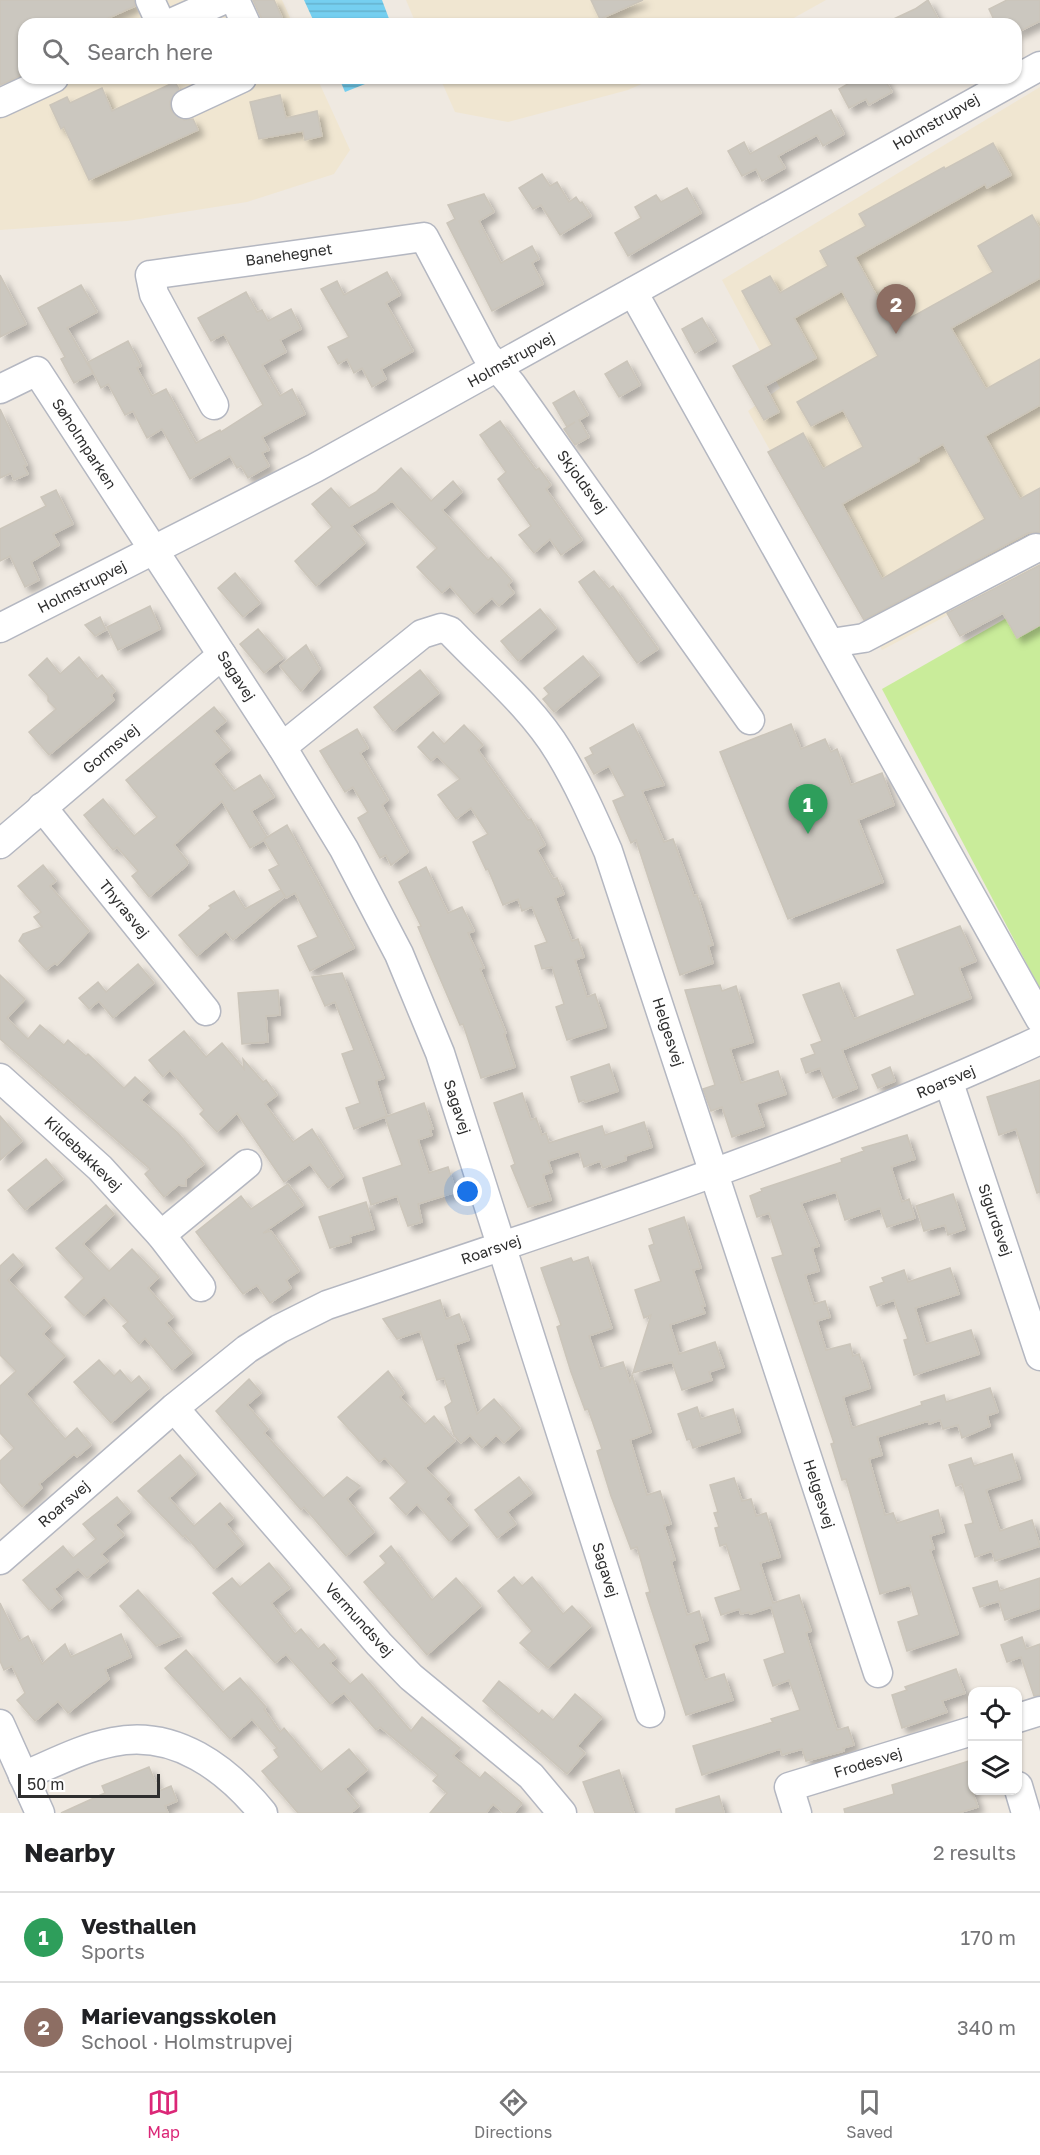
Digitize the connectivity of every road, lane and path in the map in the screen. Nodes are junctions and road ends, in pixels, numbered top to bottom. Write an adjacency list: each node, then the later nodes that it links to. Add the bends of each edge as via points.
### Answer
1 (150, 0): 4 (street)
2 (223, 0): 5 (street)
3 (235, 0): 6 (street)
4 (158, 18)
5 (182, 18)
6 (243, 18)
7 (1040, 66): 8 (street, Holmstrupvej)
8 (1022, 76)
9 (41, 84): 12 (street)
10 (229, 84): 13 (street)
11 (1008, 84): 14 (street, Holmstrupvej)
12 (0, 103)
13 (186, 104)
14 (633, 292): 15 (street, Holmstrupvej); 21 (street)
15 (498, 367): 17 (street, Banehegnet, via 486,354 424,237 150,275 154,294); 19 (street, Holmstrupvej); 23 (street, Skjoldsvej, via 666,597)
16 (0, 389): 19 (street, Søholmparken, via 37,371)
17 (214, 405)
18 (1036, 548): 21 (street, via 864,638)
19 (153, 551): 20 (street, Holmstrupvej); 22 (street, Sagavej)
20 (0, 628)
21 (831, 643): 28 (street)
22 (222, 655): 24 (street, Sagavej); 25 (street, Gormsvej)
23 (750, 720)
24 (282, 747): 33 (street, Helgesvej, via 422,634 441,628 450,632 534,719 558,751 586,801 608,851); 35 (street, Sagavej, via 344,849 399,954 440,1053)
25 (42, 807): 26 (street, Gormsvej); 27 (street, Thyrasvej)
26 (0, 844)
27 (206, 1011)
28 (1040, 1019)
29 (1040, 1040): 31 (street, Roarsvej)
30 (0, 1078): 34 (street, Kildebakkevej, via 100,1168)
31 (949, 1083): 33 (street, Roarsvej); 37 (street, Sigurdsvej)
32 (247, 1164): 34 (street)
33 (714, 1173): 35 (street, Roarsvej); 40 (street, Helgesvej)
34 (161, 1235): 36 (street, Kildebakkevej)
35 (503, 1246): 38 (street, Roarsvej, via 327,1305 248,1349); 42 (street, Sagavej)
36 (201, 1287)
37 (1040, 1356)
38 (174, 1408): 39 (street, Roarsvej); 50 (street, Vermundsvej, via 379,1644 411,1677 531,1776)
39 (0, 1560)
40 (878, 1673)
41 (1040, 1711): 43 (street)
42 (650, 1713)
43 (1022, 1716)
44 (0, 1724): 46 (street)
45 (968, 1732): 51 (street, Frodesvej, via 789,1787)
46 (23, 1776): 48 (street); 49 (street, via 115,1741 152,1742 181,1748 210,1762 243,1789)
47 (1020, 1795): 52 (street)
48 (40, 1813)
49 (263, 1813)
50 (562, 1813)
51 (797, 1813)
52 (1026, 1813)

